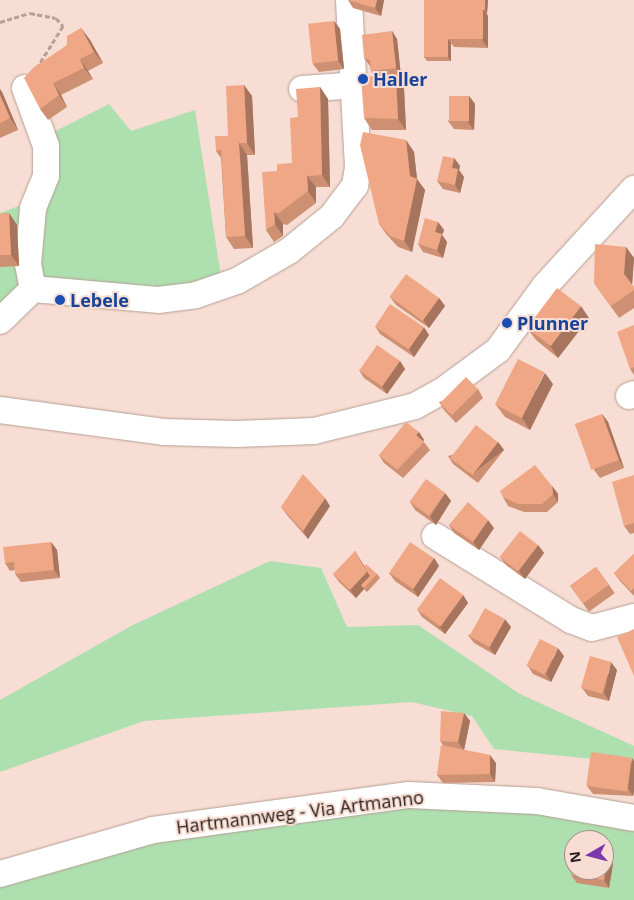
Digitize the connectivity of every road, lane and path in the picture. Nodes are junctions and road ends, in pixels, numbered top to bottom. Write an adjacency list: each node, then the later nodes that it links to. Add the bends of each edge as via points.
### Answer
1 (349, 0): 3 (street)
2 (0, 22): 4 (path, via 30,13 56,18 63,26)
3 (356, 85): 5 (street); 7 (street, via 355,186 332,216 289,251 237,281 196,295 158,300)
4 (25, 88): 7 (street, via 46,146 46,176 32,218 28,264)
5 (302, 89)
6 (634, 189): 9 (street, via 546,286 498,350 444,390 414,406 314,431 237,434 164,432)
7 (33, 289): 8 (street)
8 (0, 321)
9 (0, 410)
10 (435, 536): 11 (street, via 571,620 592,628)
11 (634, 617)
12 (634, 818): 13 (street, Hartmannweg - Via Artmanno, via 537,801 409,795 153,830)
13 (0, 874)

